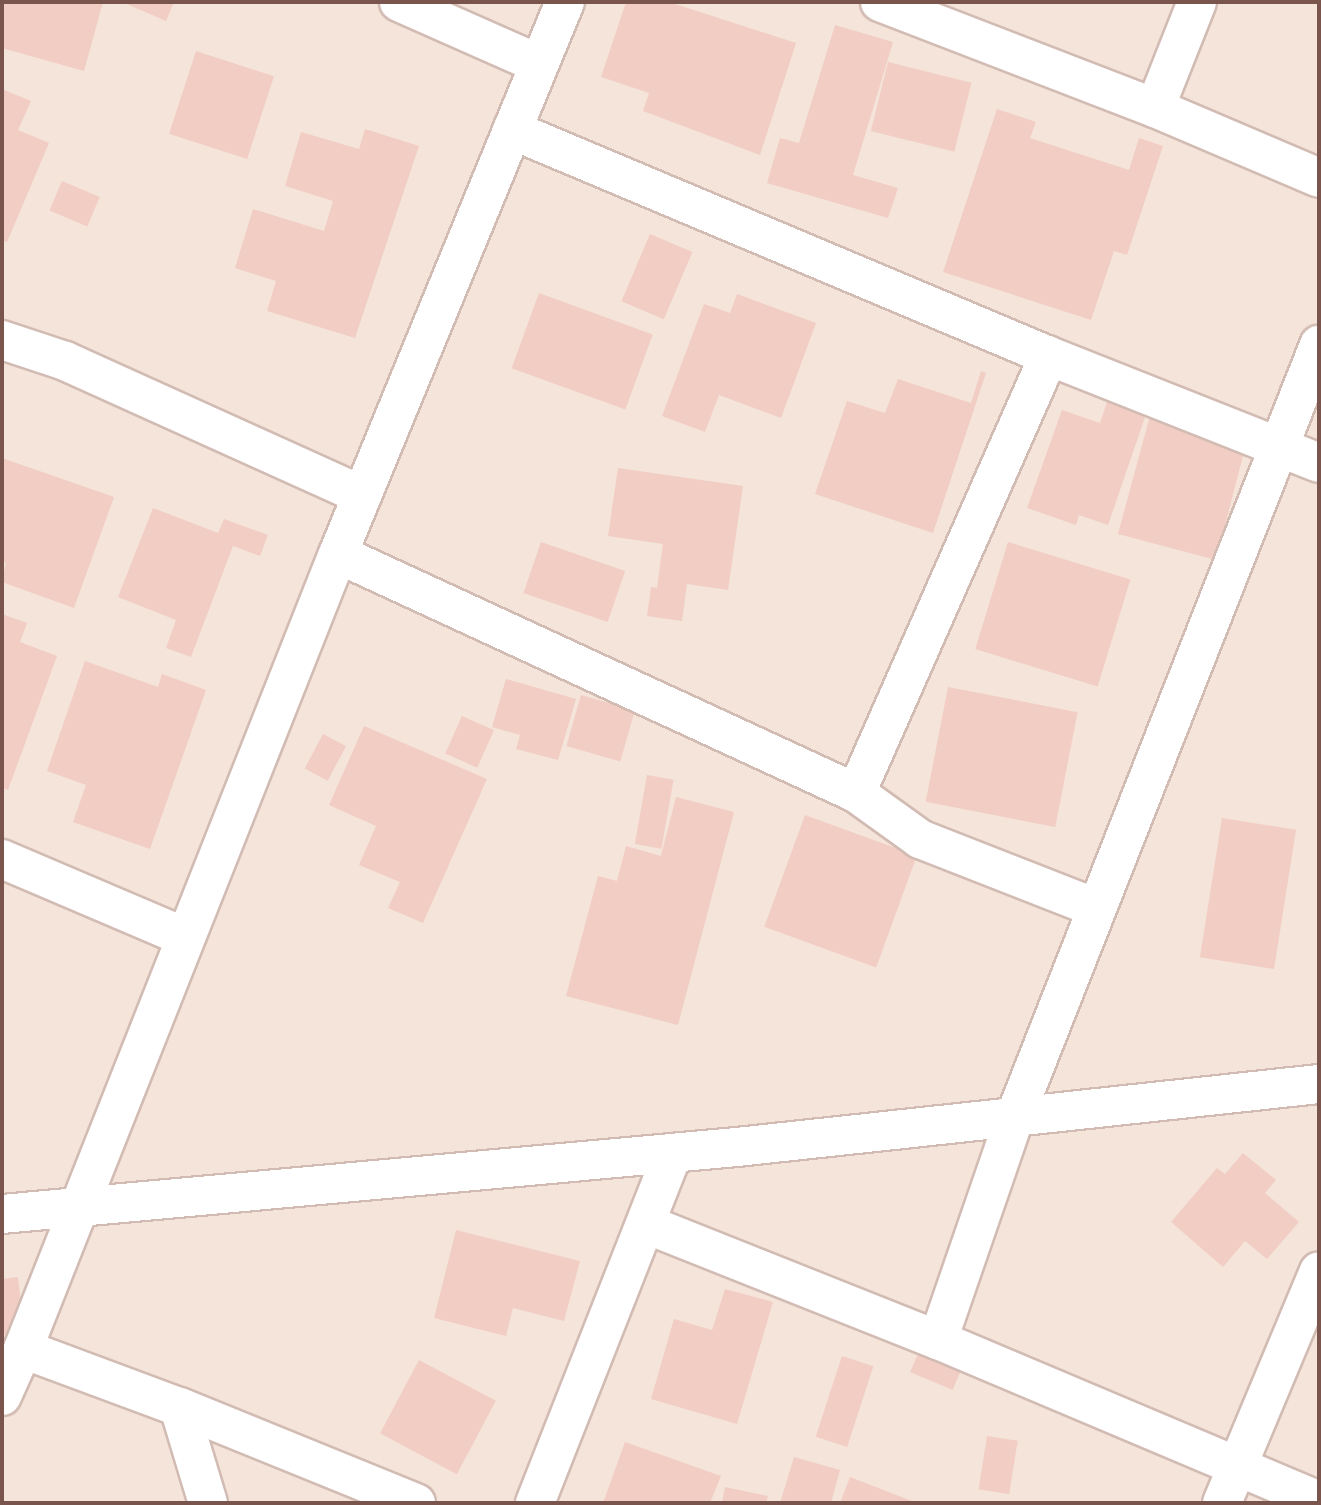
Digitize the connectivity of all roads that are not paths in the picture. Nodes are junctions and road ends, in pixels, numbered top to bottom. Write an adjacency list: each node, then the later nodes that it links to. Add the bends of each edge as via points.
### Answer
1 (399, 2): 5 (street)
2 (565, 2): 5 (street)
3 (880, 2): 6 (street)
4 (1197, 2): 6 (street)
5 (539, 64): 7 (street)
6 (1155, 108): 8 (street)
7 (512, 130): 11 (street); 14 (street)
8 (1319, 178)
9 (2, 340): 14 (street, via 65,361)
10 (1319, 345): 12 (street)
11 (1049, 356): 12 (street); 16 (street)
12 (1280, 444): 13 (street); 18 (street)
13 (1319, 463)
14 (362, 495): 15 (street)
15 (338, 554): 16 (street); 19 (street)
16 (856, 793): 18 (street, via 920,839)
17 (2, 859): 19 (street)
18 (1096, 908): 21 (street)
19 (185, 937): 23 (street)
20 (1319, 1084): 21 (street)
21 (1016, 1114): 22 (street); 27 (street)
22 (673, 1153): 23 (street); 25 (street)
23 (80, 1208): 24 (street); 28 (street)
24 (2, 1214)
25 (646, 1224): 27 (street); 35 (street)
26 (1319, 1271): 31 (street)
27 (938, 1340): 31 (street)
28 (23, 1349): 29 (street); 30 (street)
29 (2, 1396)
30 (179, 1407): 33 (street); 34 (street)
31 (1238, 1466): 32 (street); 36 (street)
32 (1319, 1501)
33 (208, 1503)
34 (416, 1503)
35 (535, 1503)
36 (1223, 1503)

